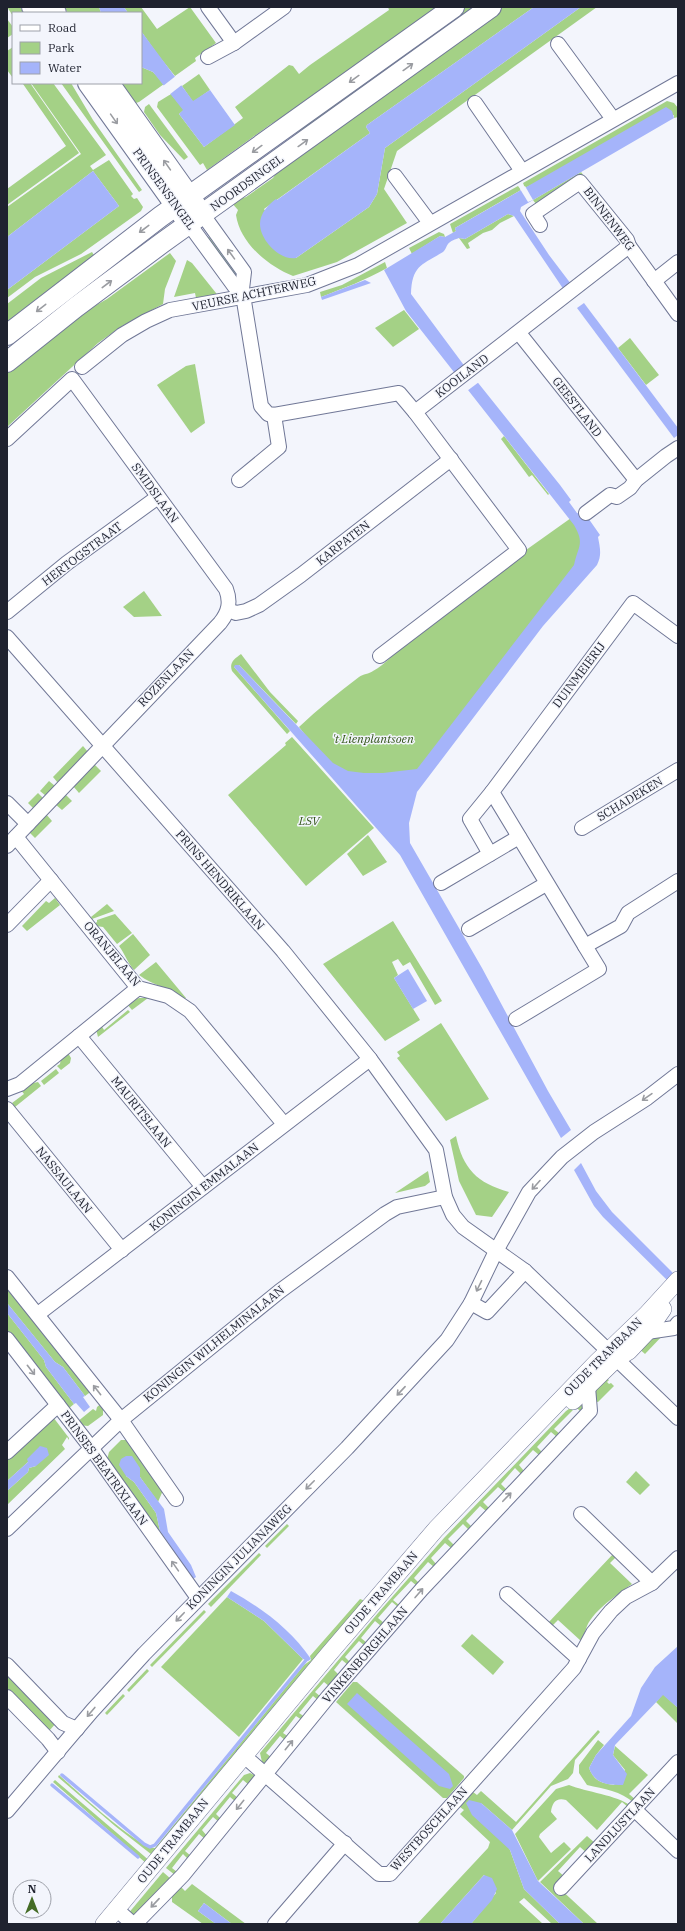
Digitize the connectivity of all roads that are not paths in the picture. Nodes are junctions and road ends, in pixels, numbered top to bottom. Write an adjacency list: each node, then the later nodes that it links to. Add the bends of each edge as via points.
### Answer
1 (208, 7): 5 (street)
2 (284, 7): 5 (street)
3 (454, 7): 15 (main road, NOORDSINGEL, one-way to 15)
4 (491, 7): 16 (main road, NOORDSINGEL, one-way to 4)
5 (234, 43): 7 (street)
6 (558, 44): 12 (street)
7 (208, 57)
8 (89, 84): 15 (main road, PRINSENSINGEL, one-way to 15)
9 (110, 84): 15 (main road, PRINSENSINGEL, one-way to 9)
10 (677, 86): 12 (street, VEURSE ACHTERWEG)
11 (475, 103): 13 (street)
12 (613, 119): 13 (street, VEURSE ACHTERWEG)
13 (522, 171): 17 (street, VEURSE ACHTERWEG)
14 (395, 176): 17 (street)
15 (183, 201): 16 (main road, PRINSENSINGEL); 25 (main road, NOORDSINGEL, one-way to 25)
16 (196, 220): 22 (street, PRINSENSINGEL, via 244,272); 26 (main road, NOORDSINGEL, one-way to 16, via 76,307)
17 (430, 223): 22 (street, VEURSE ACHTERWEG, via 358,265 329,277 307,285)
18 (540, 225): 19 (street, BINNENWEG, via 533,214 580,182 627,240)
19 (629, 246): 21 (street, BINNENWEG); 24 (street, KOOILAND)
20 (678, 262): 21 (street)
21 (654, 281): 23 (street, BINNENWEG)
22 (243, 294): 27 (street, VEURSE ACHTERWEG, via 170,310 122,335); 29 (street, via 261,406 268,414)
23 (678, 314)
24 (519, 333): 28 (street, KOOILAND); 34 (street, GEESTLAND)
25 (7, 335)
26 (7, 362)
27 (82, 367)
28 (415, 412): 29 (street, via 399,393); 32 (street)
29 (274, 415): 33 (street, via 279,447)
30 (7, 439): 35 (street, SMIDSLAAN, via 72,379)
31 (678, 448): 34 (street)
32 (451, 459): 37 (street, KARPATEN, via 259,605 236,613); 41 (street, via 519,550)
33 (239, 480)
34 (636, 480): 36 (street, via 617,497 610,495)
35 (158, 497): 37 (street, SMIDSLAAN, via 226,589); 38 (street, HERTOGSTRAAT)
36 (586, 513)
37 (228, 610): 42 (street, ROZENLAAN, via 220,623)
38 (7, 612)
39 (678, 636): 44 (street, DUINMEIERIJ, via 633,603)
40 (7, 637): 42 (street, PRINS HENDRIKLAAN)
41 (380, 656)
42 (104, 745): 46 (street, ROZENLAAN); 61 (street, PRINS HENDRIKLAAN, via 283,951)
43 (678, 770): 47 (street, SCHADEKEN)
44 (492, 792): 48 (street); 50 (street, DUINMEIERIJ, via 470,819)
45 (7, 803): 46 (street)
46 (28, 824): 49 (street, ROZENLAAN)
47 (582, 828)
48 (519, 837): 50 (street); 54 (street)
49 (11, 842): 51 (street, ORANJELAAN)
50 (490, 854): 53 (street)
51 (51, 880): 55 (street); 58 (street, ORANJELAAN)
52 (678, 881): 57 (street, via 628,912 621,926)
53 (441, 883)
54 (546, 884): 56 (street); 57 (street)
55 (7, 925)
56 (469, 929)
57 (586, 946): 59 (street, via 599,969)
58 (138, 988): 60 (street); 65 (street, ORANJELAAN, via 168,996 190,1011)
59 (516, 1019)
60 (79, 1036): 63 (street, via 20,1084); 66 (street, MAURITSLAAN)
61 (370, 1059): 65 (street, KONINGIN EMMALAAN); 67 (street, PRINS HENDRIKLAAN, via 436,1150)
62 (678, 1074): 69 (street, KONINGIN JULIANAWEG, one-way to 69, via 562,1156 529,1192)
63 (7, 1089)
64 (7, 1109): 68 (street, NASSAULAAN)
65 (284, 1124): 66 (street, KONINGIN EMMALAAN)
66 (203, 1187): 68 (street, KONINGIN EMMALAAN)
67 (445, 1197): 69 (street, PRINS HENDRIKLAAN, via 453,1215 463,1228); 83 (street, KONINGIN WILHELMINALAAN, via 397,1207 385,1214 280,1291)
68 (122, 1250): 75 (street, KONINGIN EMMALAAN)
69 (496, 1251): 70 (street); 74 (street, KONINGIN JULIANAWEG, one-way to 74)
70 (526, 1271): 74 (street, via 487,1312); 79 (street)
71 (7, 1277): 75 (street)
72 (678, 1280): 79 (street, OUDE TRAMBAAN)
73 (678, 1292): 77 (street, OUDE TRAMBAAN)
74 (471, 1303): 92 (street, KONINGIN JULIANAWEG, one-way to 92, via 447,1340 428,1363)
75 (38, 1314): 83 (street, one-way to 75)
76 (678, 1323): 77 (street, OUDE TRAMBAAN, via 674,1328)
77 (647, 1332): 79 (street, OUDE TRAMBAAN, via 629,1351)
78 (7, 1339): 81 (street, PRINSES BEATRIXLAAN, one-way to 81)
79 (612, 1355): 80 (street, OUDE TRAMBAAN); 82 (street); 100 (street, OUDE TRAMBAAN, via 436,1529)
80 (588, 1387): 100 (street, OUDE TRAMBAAN, via 443,1535); 102 (street, VINKENBORGHLAAN, one-way to 80, via 422,1589 590,1411)
81 (58, 1405): 84 (street, PRINSES BEATRIXLAAN); 85 (street)
82 (678, 1418)
83 (121, 1420): 84 (street, KONINGIN WILHELMINALAAN); 86 (street)
84 (92, 1449): 88 (street, KONINGIN WILHELMINALAAN); 92 (street, PRINSES BEATRIXLAAN, one-way to 84)
85 (7, 1452)
86 (176, 1499)
87 (581, 1514): 90 (street)
88 (7, 1529)
89 (678, 1558): 90 (street, WESTBOSCHLAAN)
90 (652, 1583): 93 (street, WESTBOSCHLAAN, via 626,1597 612,1611 593,1633)
91 (507, 1594): 93 (street)
92 (198, 1598): 97 (street, KONINGIN JULIANAWEG, one-way to 97)
93 (579, 1659): 105 (street, WESTBOSCHLAAN, via 574,1668 390,1874 379,1874)
94 (7, 1665): 96 (street)
95 (7, 1697): 98 (street)
96 (63, 1722): 97 (street); 98 (street)
97 (77, 1729): 99 (street, KONINGIN JULIANAWEG)
98 (48, 1739): 99 (street)
99 (58, 1752): 104 (street, KONINGIN JULIANAWEG)
100 (247, 1758): 102 (street, WESTBOSCHLAAN); 108 (street, OUDE TRAMBAAN)
101 (678, 1762): 103 (street, LANDLUSTLAAN)
102 (264, 1775): 105 (street, WESTBOSCHLAAN); 108 (street, VINKENBORGHLAAN, one-way to 108, via 183,1875)
103 (634, 1810): 106 (street); 107 (street, LANDLUSTLAAN)
104 (7, 1811)
105 (345, 1843): 110 (street)
106 (678, 1851)
107 (561, 1888)
108 (125, 1919): 109 (street, OUDE TRAMBAAN)
109 (104, 1924)
110 (275, 1924)

